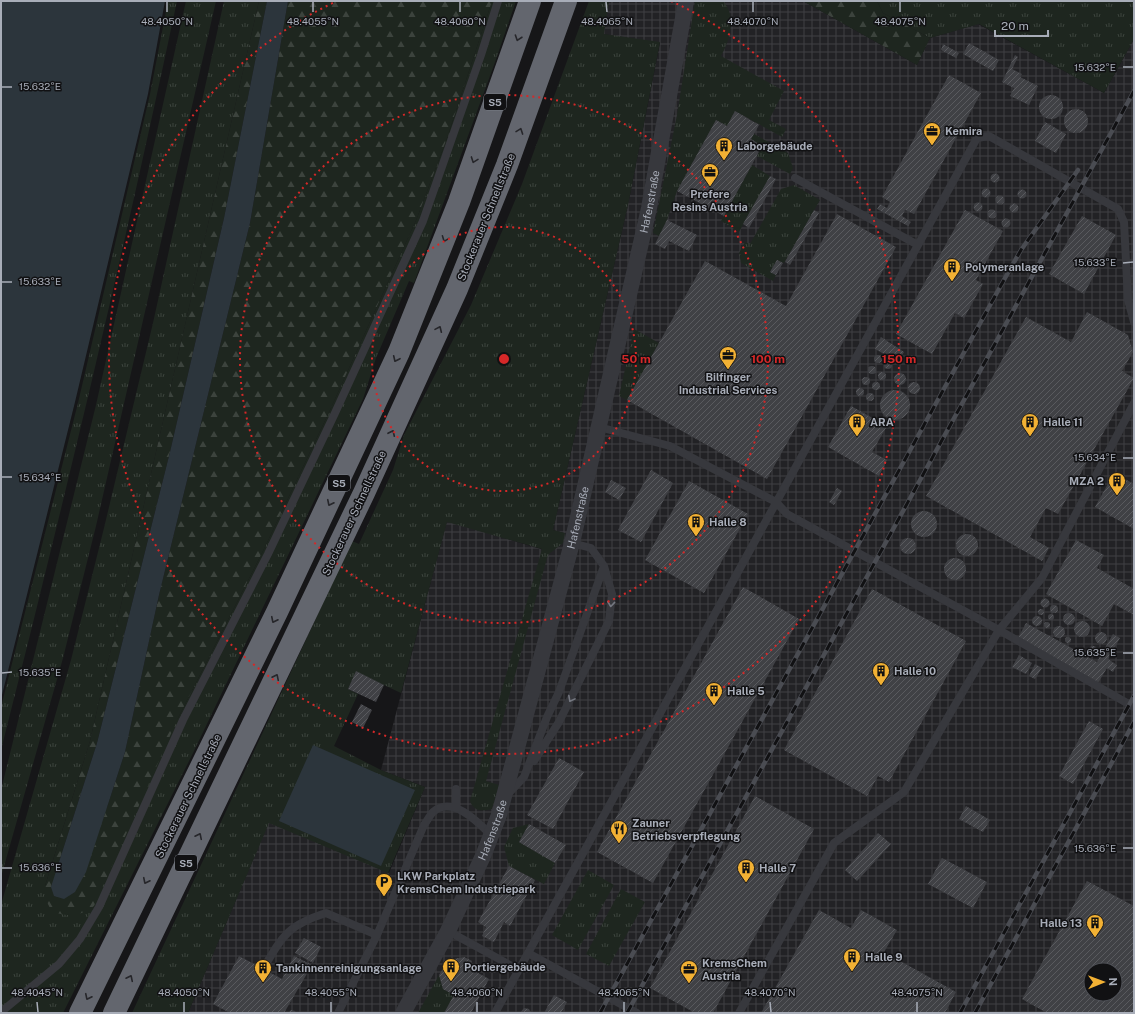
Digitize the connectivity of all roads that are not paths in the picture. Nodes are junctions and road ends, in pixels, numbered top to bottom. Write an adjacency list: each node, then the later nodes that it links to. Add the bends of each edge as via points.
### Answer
1 (498, 1): 25 (lane, via 422,221 335,413 268,554 183,720 98,907 80,939 59,964)
2 (530, 1): 26 (highway, Stockerauer Schnellstraße / S5, one-way to 26, via 459,202 399,352 281,605)
3 (566, 1): 27 (highway, Stockerauer Schnellstraße / S5, one-way to 3, via 364,493 457,289 508,165)
4 (686, 1): 9 (street, Hafenstraße, via 649,208)
5 (795, 178): 6 (lane)
6 (918, 245): 7 (lane, via 977,138 989,136 1118,209 1124,222 1128,300); 10 (lane)
7 (1134, 322)
8 (1134, 403): 13 (lane, via 1042,578)
9 (598, 427): 10 (lane, via 670,446); 11 (street, Hafenstraße)
10 (776, 502): 13 (lane, via 787,514); 22 (lane)
11 (572, 542): 12 (lane, via 591,548); 17 (street, Hafenstraße)
12 (604, 566): 15 (lane, via 559,692); 15 (lane, one-way to 15, via 612,594 609,621 558,722)
13 (999, 630): 14 (lane); 32 (lane, via 904,792 834,843)
14 (1134, 707)
15 (524, 777): 17 (lane)
16 (456, 789): 18 (lane)
17 (503, 799): 19 (street, Hafenstraße)
18 (456, 808): 19 (lane, via 474,818); 21 (lane, via 443,807 433,812 424,825)
19 (491, 835): 20 (street, Hafenstraße)
20 (448, 931): 24 (lane); 29 (street, Hafenstraße)
21 (377, 935): 23 (lane, via 326,913 303,920 281,938); 28 (lane)
22 (528, 953): 24 (lane); 31 (lane)
23 (263, 969)
24 (519, 970): 30 (lane)
25 (1, 1012)
26 (80, 1013)
27 (114, 1013)
28 (338, 1013)
29 (403, 1013)
30 (495, 1013)
31 (637, 1013)
32 (739, 1013)

